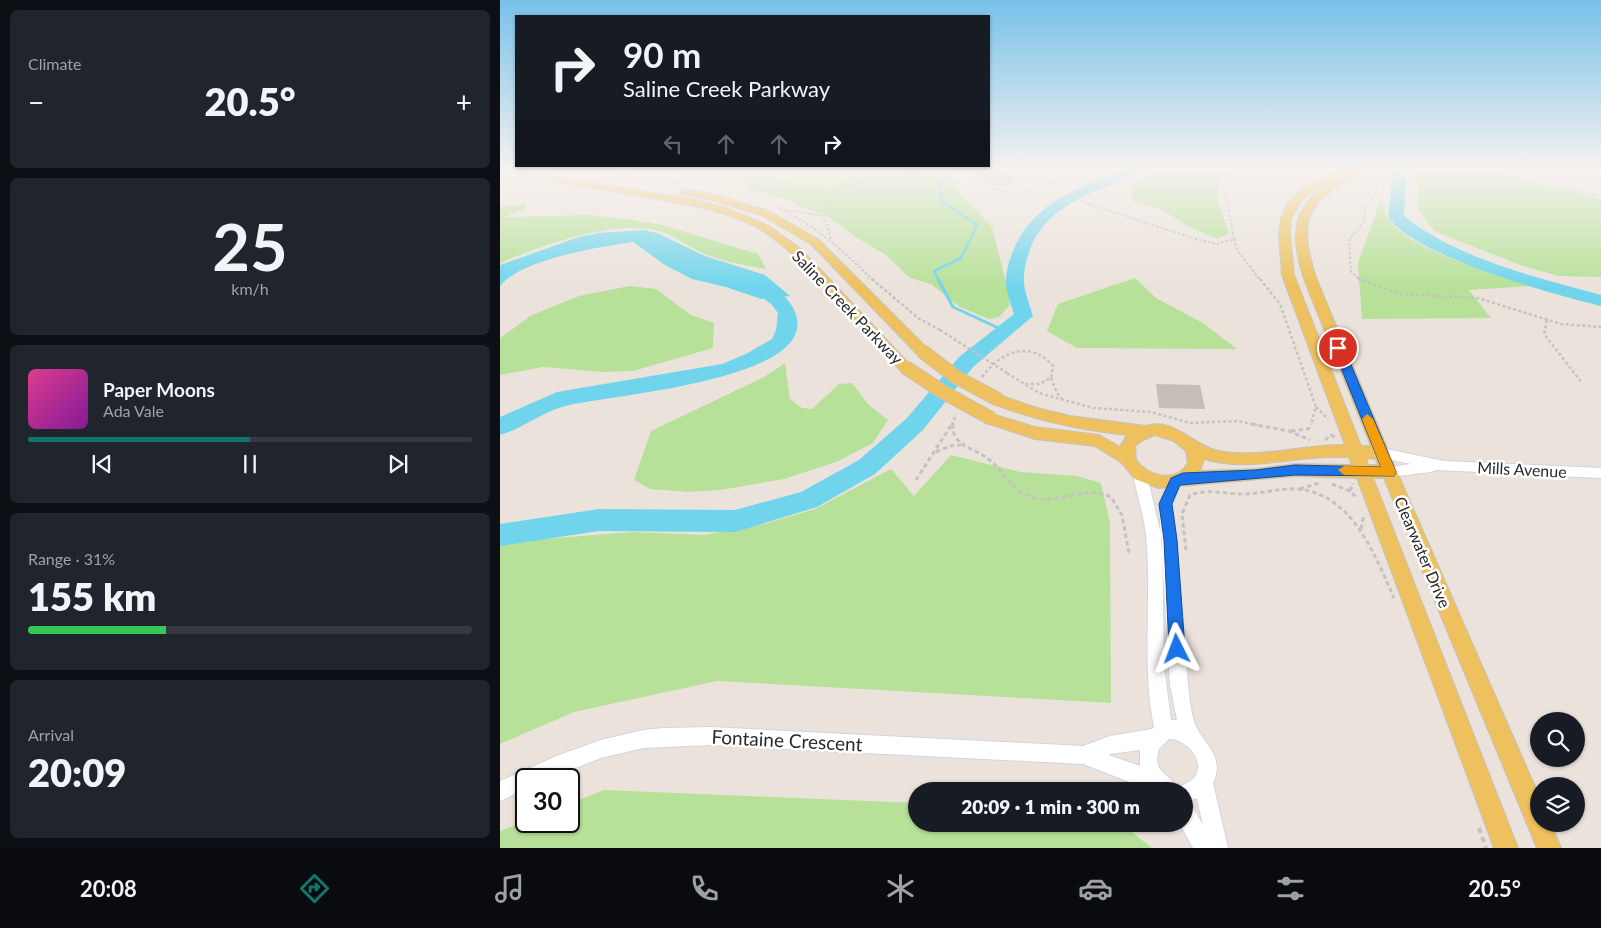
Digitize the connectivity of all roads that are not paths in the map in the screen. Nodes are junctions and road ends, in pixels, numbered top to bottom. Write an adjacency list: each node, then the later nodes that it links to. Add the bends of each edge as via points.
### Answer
1 (712, 208): 8 (main road, Saline Creek Parkway, bridge, via 765,228 798,252 905,367 942,392 992,419 1035,433 1099,441)
2 (747, 208): 5 (main road, Saline Creek Parkway, bridge, via 765,213 815,242 922,350 956,377 999,400 1051,418 1099,428)
3 (1291, 208): 7 (main road, Clearwater Drive, via 1284,226 1283,244 1288,275)
4 (1309, 208): 9 (main road, Clearwater Drive, via 1300,228 1301,249)
5 (1144, 431): 6 (main road, via 1166,430); 8 (main road, via 1129,442)
6 (1192, 447): 7 (main road, via 1205,455 1240,460 1305,452); 13 (main road, via 1195,464 1191,472)
7 (1353, 458): 9 (main road); 13 (main road, via 1256,475); 25 (main road, Clearwater Drive)
8 (1127, 459): 12 (main road)
9 (1386, 463): 10 (street, Mills Avenue); 10 (street, Mills Avenue); 26 (main road, Clearwater Drive)
10 (1444, 466): 11 (street, Mills Avenue)
11 (1601, 473)
12 (1140, 475): 13 (main road, via 1162,482); 14 (street, via 1155,547)
13 (1179, 480): 15 (street, via 1168,494 1166,512 1181,702)
14 (1159, 735): 15 (street, Fontaine Crescent, via 1181,730); 16 (street, Fontaine Crescent, via 1110,745); 18 (street, via 1148,754 1151,773)
15 (1190, 735): 19 (street, via 1201,746 1207,762)
16 (1083, 755): 17 (street, Fontaine Crescent); 21 (street, Fontaine Crescent, via 710,736 662,737 610,747 549,768)
17 (1150, 782)
18 (1159, 782)
19 (1203, 782): 20 (street); 24 (street)
20 (1193, 790)
21 (500, 791)
22 (1193, 828): 23 (street)
23 (1204, 848)
24 (1218, 848)
25 (1506, 848)
26 (1549, 848)

